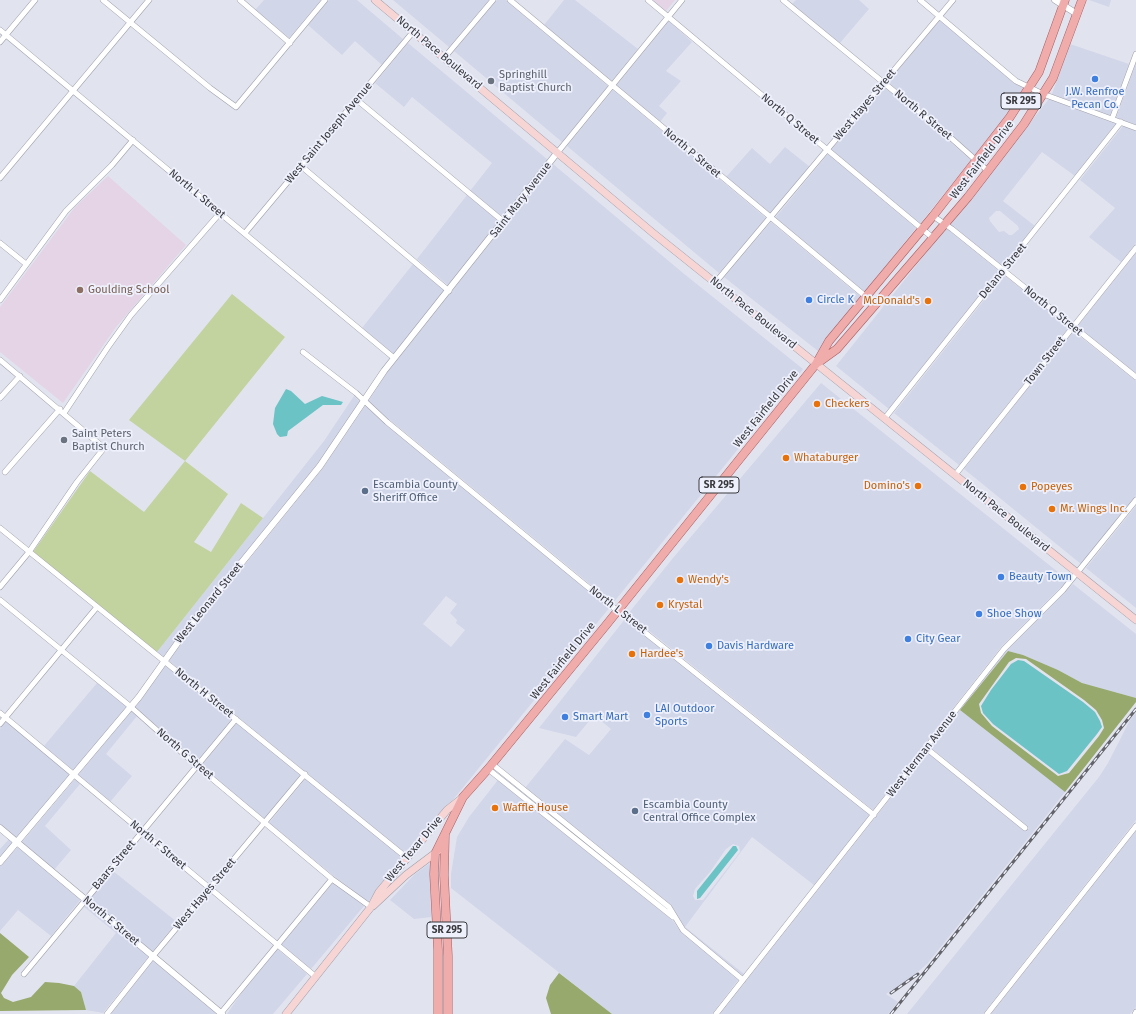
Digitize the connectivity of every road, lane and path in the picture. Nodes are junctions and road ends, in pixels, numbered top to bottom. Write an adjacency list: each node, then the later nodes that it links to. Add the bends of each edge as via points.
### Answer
1 (35, 0): 23 (street)
2 (103, 0): 20 (street)
3 (149, 0): 20 (street)
4 (240, 0): 25 (street)
5 (325, 0): 25 (street)
6 (375, 0): 22 (main road, North Pace Boulevard)
7 (493, 0): 27 (street)
8 (510, 0): 29 (street, North P Street)
9 (648, 0): 19 (street, North Q Street)
10 (682, 0): 19 (street, Saint Mary Avenue)
11 (783, 0): 28 (street, North R Street)
12 (920, 0): 18 (street)
13 (953, 0): 18 (street, West Hayes Street)
14 (1055, 0): 16 (street)
15 (1082, 0): 17 (main road, West Fairfield Drive / SR 295)
16 (1064, 3): 17 (street); 30 (main road, West Fairfield Drive / SR 295, via 1039,72)
17 (1077, 14): 32 (main road, West Fairfield Drive / SR 295, via 1060,62)
18 (939, 16): 28 (street, West Hayes Street); 30 (street, via 1016,81)
19 (668, 17): 29 (street, Saint Mary Avenue); 38 (street, North Q Street)
20 (130, 23): 25 (street, via 236,107); 31 (street)
21 (0, 30): 23 (street, North L Street)
22 (413, 32): 27 (main road, North Pace Boulevard); 33 (street, West Saint Joseph Avenue)
23 (6, 34): 24 (street); 31 (street, North L Street)
24 (0, 42)
25 (290, 43)
26 (1136, 54): 34 (street)
27 (444, 58): 39 (main road, North Pace Boulevard)
28 (884, 82): 38 (street, West Hayes Street); 40 (street, North R Street)
29 (612, 86): 39 (street, Saint Mary Avenue); 46 (street, North P Street)
30 (1029, 88): 32 (street); 40 (main road, West Fairfield Drive / SR 295)
31 (73, 90): 37 (street, North L Street); 43 (street)
32 (1043, 94): 34 (street); 42 (main road, West Fairfield Drive / SR 295)
33 (357, 100): 41 (street, West Saint Joseph Avenue); 47 (street)
34 (1112, 119): 35 (street)
35 (1121, 122): 36 (street); 55 (street, Delano Street)
36 (1136, 128)
37 (133, 140): 44 (street, North L Street); 54 (street, via 66,211)
38 (827, 150): 46 (street, West Hayes Street); 49 (street, North Q Street)
39 (557, 153): 47 (street, Saint Mary Avenue); 56 (main road, North Pace Boulevard)
40 (975, 160): 42 (street, North R Street); 45 (main road, West Fairfield Drive / SR 295)
41 (301, 166): 50 (street, West Saint Joseph Avenue); 57 (street)
42 (988, 171): 48 (main road, West Fairfield Drive / SR 295)
43 (0, 178)
44 (220, 213): 50 (street, North L Street); 70 (street, via 132,315)
45 (933, 216): 48 (street, North Q Street); 49 (main road, West Fairfield Drive / SR 295)
46 (771, 218): 56 (street, West Hayes Street); 58 (street, North P Street)
47 (504, 222): 57 (street, Saint Mary Avenue)
48 (945, 224): 51 (main road, West Fairfield Drive / SR 295); 55 (street, North Q Street)
49 (922, 229): 51 (street, North Q Street); 58 (main road, West Fairfield Drive / SR 295)
50 (245, 233): 63 (street, North L Street)
51 (933, 238): 60 (main road, West Fairfield Drive / SR 295)
52 (0, 243): 54 (street)
53 (1136, 248): 61 (street, Town Street)
54 (26, 264): 59 (street)
55 (1003, 271): 61 (street, North Q Street); 71 (street, Delano Street)
56 (715, 283): 65 (main road, North Pace Boulevard)
57 (449, 291): 63 (street, Saint Mary Avenue)
58 (866, 297): 60 (street, North P Street); 65 (main road, West Fairfield Drive / SR 295, via 829,341)
59 (0, 300)
60 (876, 305): 65 (main road, West Fairfield Drive / SR 295, via 837,349)
61 (1073, 327): 67 (street, North Q Street); 73 (street, Town Street)
62 (302, 352): 69 (street)
63 (394, 358): 69 (street, Saint Mary Avenue)
64 (0, 360): 66 (street)
65 (816, 364): 71 (main road, North Pace Boulevard); 81 (main road, West Fairfield Drive / SR 295)
66 (20, 376): 68 (street); 70 (street)
67 (1136, 377)
68 (0, 398)
69 (364, 402): 81 (street, North L Street); 84 (street, West Leonard Street, via 320,466 186,630)
70 (62, 411): 72 (street); 76 (street, via 104,448 77,482)
71 (885, 418): 73 (main road, North Pace Boulevard)
72 (6, 472)
73 (955, 475): 77 (main road, North Pace Boulevard)
74 (1136, 500): 77 (street, West Herman Avenue)
75 (0, 528): 76 (street, North H Street)
76 (29, 552): 78 (street); 80 (street, North H Street)
77 (1077, 573): 82 (main road, North Pace Boulevard); 90 (street, West Herman Avenue, via 1059,595 1004,649)
78 (0, 586)
79 (0, 600): 83 (street, North G Street)
80 (97, 607): 83 (street); 84 (street, North H Street)
81 (618, 610): 92 (main road, West Fairfield Drive / SR 295); 96 (street, North L Street)
82 (1136, 620)
83 (60, 650): 85 (street, North G Street); 87 (street)
84 (164, 661): 85 (street, West Leonard Street); 88 (street, North H Street)
85 (131, 707): 91 (street, North G Street); 94 (street, West Leonard Street)
86 (0, 713): 87 (street, North F Street)
87 (5, 717): 89 (street); 94 (street, North F Street)
88 (236, 719): 91 (street, Baars Street); 93 (street, North H Street)
89 (0, 724)
90 (926, 748): 96 (street, West Herman Avenue); 100 (street)
91 (197, 766): 97 (street, North G Street); 102 (street, Baars Street)
92 (490, 767): 95 (main road, West Fairfield Drive / SR 295); 116 (street, via 669,907 683,930)
93 (305, 774): 97 (street, West Hayes Street); 106 (street, North H Street)
94 (74, 775): 102 (street, North F Street); 103 (street, West Leonard Street)
95 (463, 797): 101 (main road, West Fairfield Drive / SR 295); 106 (main road, West Texar Drive, via 447,810)
96 (874, 815): 116 (street, West Herman Avenue)
97 (265, 823): 108 (street, North G Street); 109 (street, West Hayes Street)
98 (1136, 826): 123 (street)
99 (0, 828): 103 (street, North E Street)
100 (1025, 828)
101 (445, 831): 104 (main road, West Fairfield Drive / SR 295); 105 (main road, SR 295)
102 (142, 832): 109 (street, North F Street); 110 (street, Baars Street)
103 (18, 842): 107 (street, West Leonard Street); 110 (street, North E Street)
104 (444, 846): 105 (main road, West Texar Drive); 121 (main road, West Fairfield Drive / SR 295)
105 (435, 854): 111 (main road, West Texar Drive, via 406,875); 120 (main road, SR 295)
106 (407, 858): 111 (main road, West Texar Drive, via 379,892)
107 (0, 862)
108 (332, 878): 111 (street, North G Street); 112 (street)
109 (209, 889): 112 (street, North F Street); 113 (street, West Hayes Street)
110 (85, 899): 113 (street, North E Street); 114 (street, Baars Street)
111 (371, 907): 115 (main road, West Texar Drive)
112 (276, 945): 115 (street, North F Street); 118 (street)
113 (153, 956): 117 (street, West Hayes Street); 118 (street, North E Street)
114 (24, 974)
115 (316, 977): 119 (main road, West Texar Drive)
116 (742, 980): 122 (street, West Herman Avenue)
117 (107, 1014)
118 (222, 1014)
119 (286, 1014)
120 (438, 1014)
121 (448, 1014)
122 (716, 1014)
123 (987, 1014)

